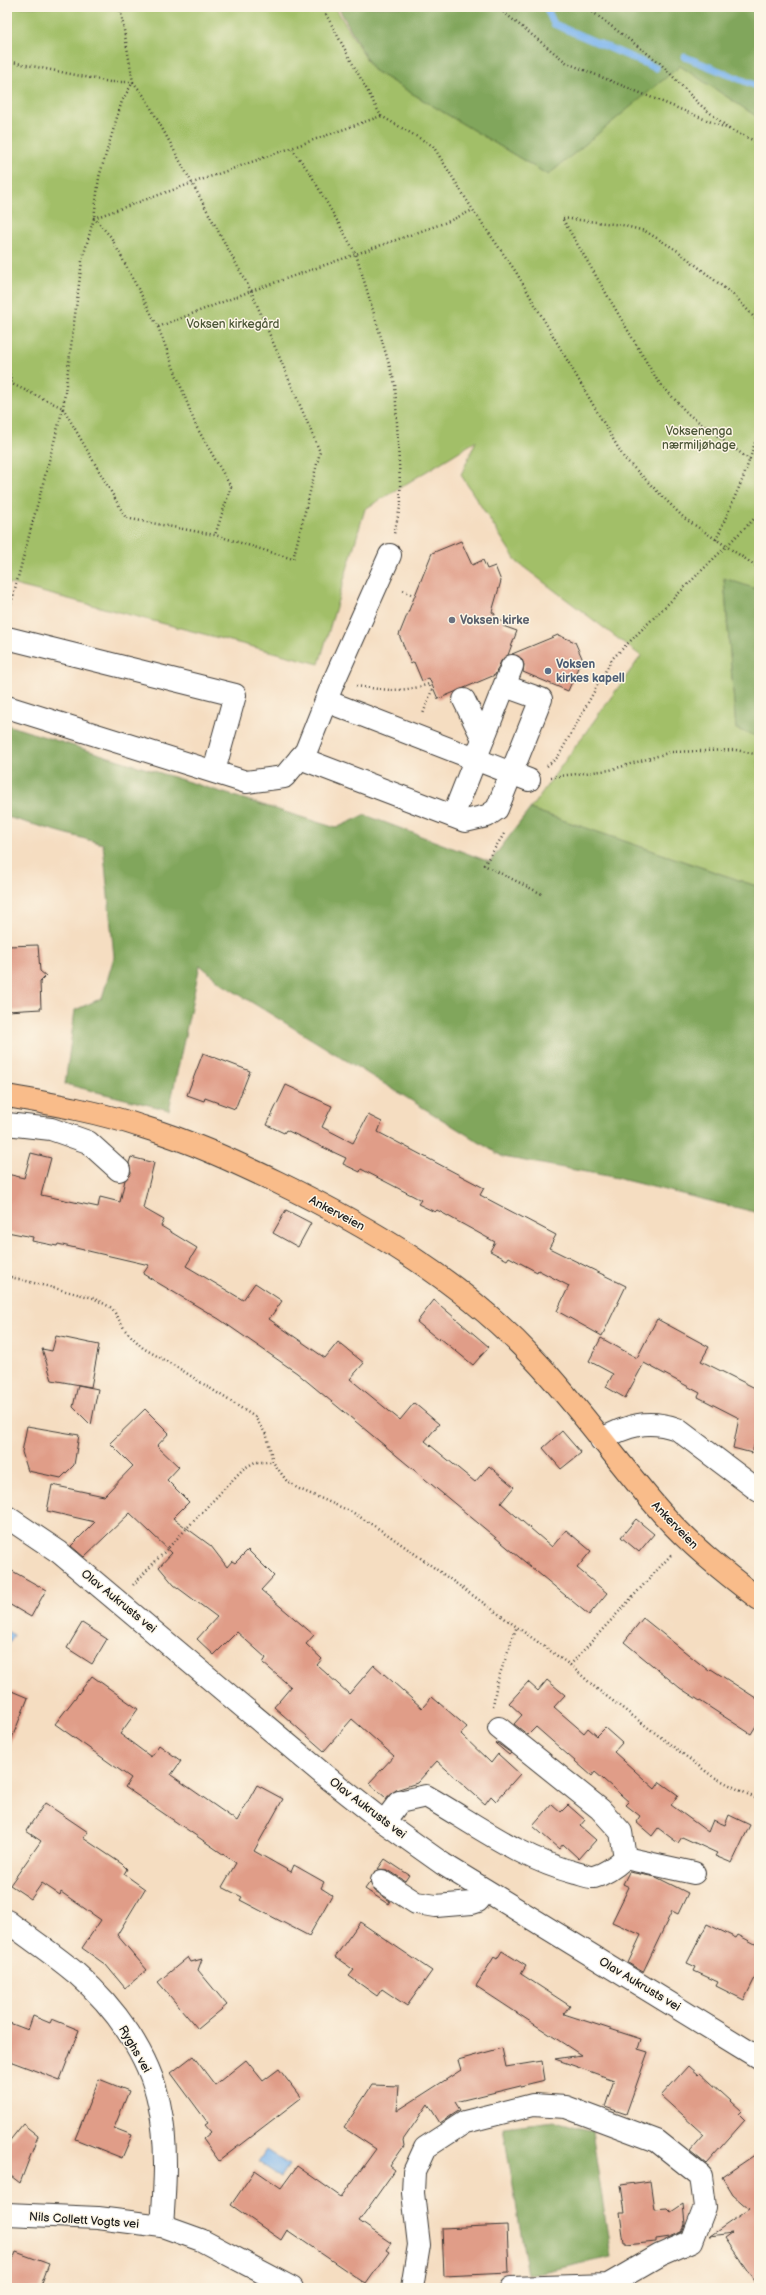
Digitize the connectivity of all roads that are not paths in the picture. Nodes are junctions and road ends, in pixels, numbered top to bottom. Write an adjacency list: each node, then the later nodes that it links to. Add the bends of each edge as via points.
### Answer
1 (390, 555): 5 (street)
2 (7, 638): 11 (street, via 235,695)
3 (512, 666): 4 (street)
4 (505, 686): 8 (street); 12 (street, via 541,700)
5 (329, 692): 9 (street, via 306,751); 10 (street)
6 (464, 700): 8 (street)
7 (7, 707): 11 (street)
8 (483, 739): 10 (street)
9 (300, 758): 11 (street, via 284,777 246,782); 13 (street)
10 (475, 759): 12 (street); 13 (street)
11 (214, 771)
12 (521, 777): 13 (street, via 497,809 487,816 466,821)
13 (453, 816)
14 (7, 1096): 17 (main road, Ankerveien, via 119,1119 198,1146 293,1190 386,1239 445,1278 494,1320 534,1359)
15 (7, 1124): 16 (street, via 51,1129 88,1142)
16 (119, 1170)
17 (601, 1440): 18 (street, via 632,1426 661,1424 677,1429); 20 (main road, Ankerveien, via 686,1538)
18 (759, 1491)
19 (7, 1516): 22 (street, Olav Aukrusts vei, via 59,1552 323,1774)
20 (759, 1599)
21 (499, 1728): 23 (street, via 600,1809 621,1832)
22 (384, 1822): 23 (street, via 399,1802 426,1796 501,1843 563,1870 593,1878 612,1869); 26 (street, Olav Aukrusts vei)
23 (625, 1858): 24 (street)
24 (694, 1873)
25 (382, 1881): 26 (street, via 416,1903 436,1906 472,1903 478,1901)
26 (486, 1891): 28 (street, Olav Aukrusts vei)
27 (7, 1921): 30 (street, Ryghs vei, via 77,1974 99,1996 118,2018 148,2070 159,2102 164,2135)
28 (759, 2058)
29 (7, 2214): 30 (street, Nils Collett Vogts vei, via 98,2218)
30 (162, 2226): 31 (street, Nils Collett Vogts vei, via 201,2240)
31 (292, 2288)
32 (412, 2288): 33 (street, via 419,2245 412,2193 414,2172 425,2148 465,2122 533,2104 566,2107 657,2141 701,2176 705,2207 692,2241 660,2255 608,2285)
33 (511, 2288)

